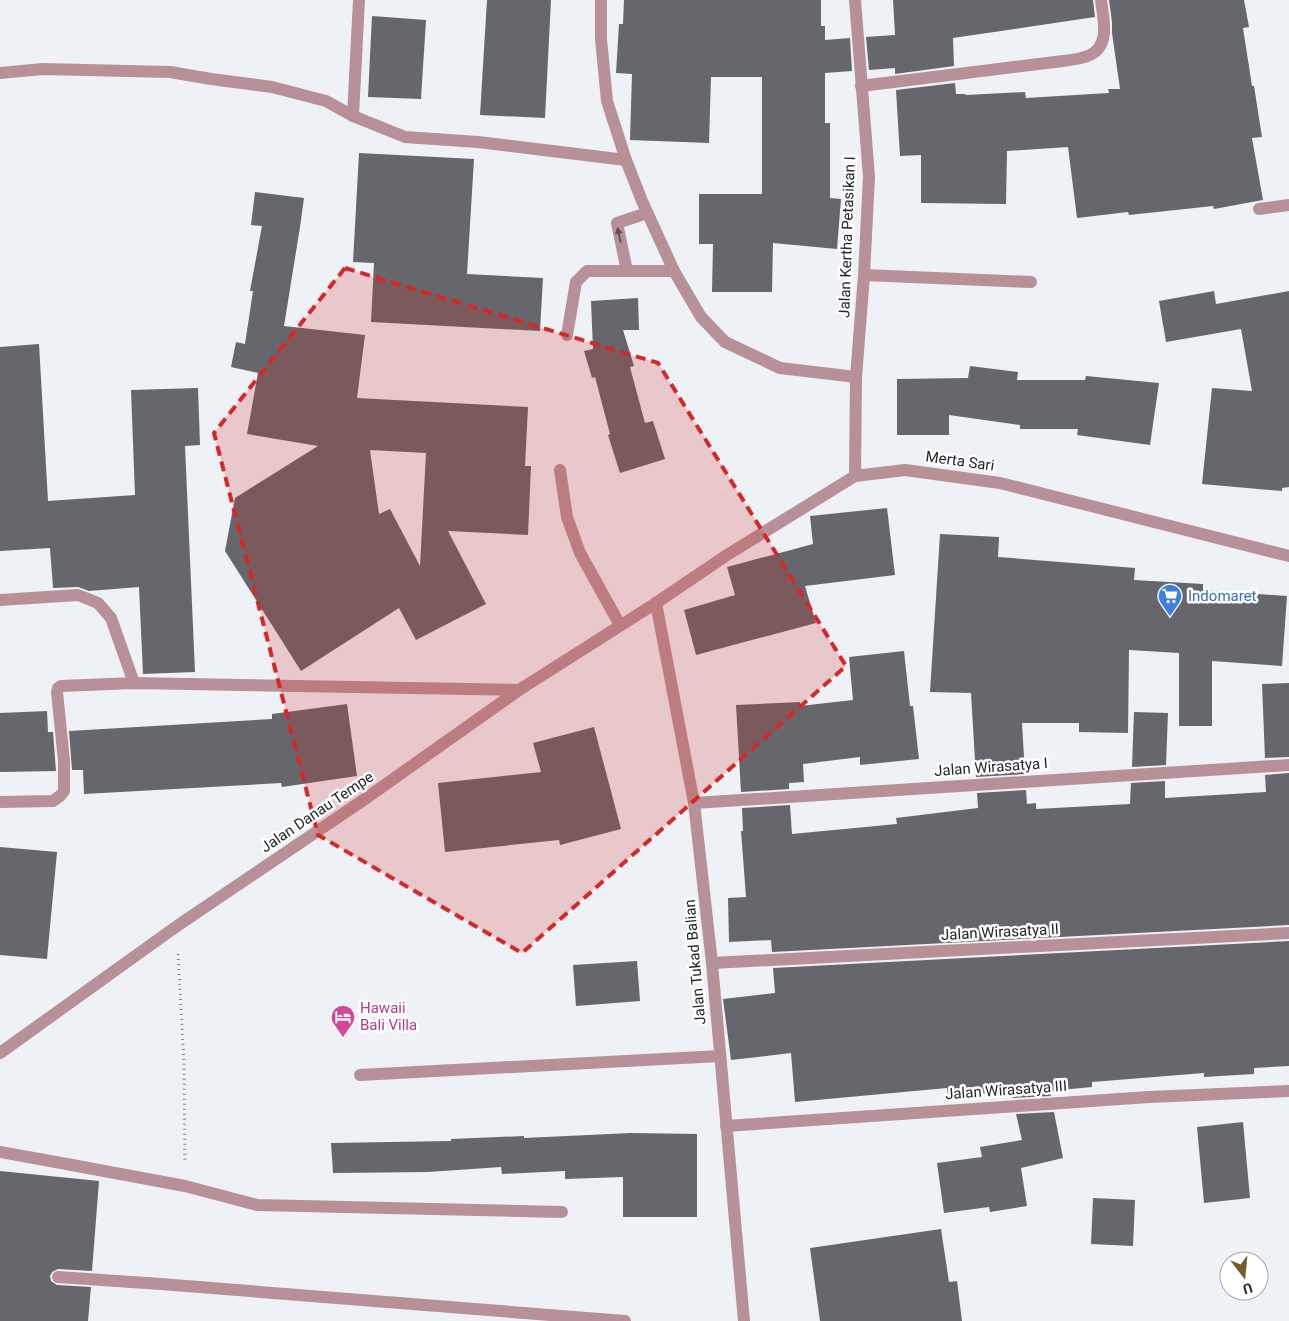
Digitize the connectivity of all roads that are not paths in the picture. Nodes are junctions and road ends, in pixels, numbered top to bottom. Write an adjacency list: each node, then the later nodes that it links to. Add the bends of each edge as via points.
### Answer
1 (358, 0): 7 (street)
2 (602, 0): 8 (street, via 601,39 607,101)
3 (855, 0): 6 (street, Jalan Kertha Petasikan I)
4 (1101, 0): 6 (street, via 1105,34 1098,50 1089,56 1063,62)
5 (0, 73): 7 (street, via 43,69 170,72 272,87 326,101)
6 (861, 86): 14 (street, Jalan Kertha Petasikan I, via 869,177)
7 (353, 116): 8 (street, via 405,137 478,142)
8 (626, 160): 11 (street)
9 (1289, 205): 10 (street)
10 (1259, 209)
11 (647, 213): 12 (street, one-way to 11, via 617,223); 13 (street)
12 (627, 271): 13 (street); 16 (street, via 587,271 576,282)
13 (674, 271): 17 (street, via 701,317 725,342 780,368)
14 (864, 275): 15 (street); 17 (street, Jalan Kertha Petasikan I)
15 (1031, 282)
16 (567, 336)
17 (856, 377): 19 (street, Jalan Kertha Petasikan I)
18 (560, 470): 23 (street, via 567,517 580,552)
19 (855, 476): 20 (street, Merta Sari, via 905,470 1000,483); 22 (street, Merta Sari)
20 (1289, 556)
21 (0, 600): 24 (street, via 78,596 98,603 111,618)
22 (656, 603): 23 (street, Jalan Danau Tempe); 28 (street, Jalan Tukad Balian)
23 (620, 625): 25 (street, Jalan Danau Tempe)
24 (134, 683): 25 (street); 27 (street, via 58,688 64,791 53,801)
25 (519, 690): 31 (street, Jalan Danau Tempe)
26 (1289, 765): 28 (street, Jalan Wirasatya I)
27 (0, 802)
28 (694, 802): 30 (street, Jalan Tukad Balian)
29 (1289, 933): 30 (street, Jalan Wirasatya II)
30 (712, 963): 32 (street, Jalan Tukad Balian)
31 (0, 1052)
32 (720, 1056): 33 (street); 35 (street, Jalan Tukad Balian)
33 (360, 1075)
34 (1289, 1091): 35 (street, Jalan Wirasatya III, via 1149,1097)
35 (726, 1126): 40 (street, Jalan Tukad Balian)
36 (0, 1152): 37 (street, via 185,1186 257,1205)
37 (562, 1212)
38 (58, 1278): 39 (street)
39 (625, 1321)
40 (744, 1321)

